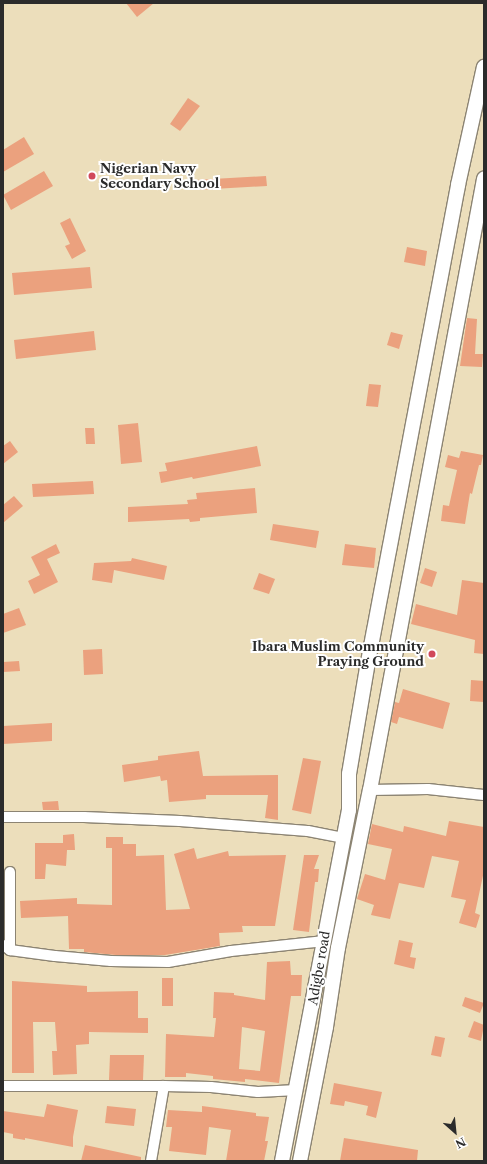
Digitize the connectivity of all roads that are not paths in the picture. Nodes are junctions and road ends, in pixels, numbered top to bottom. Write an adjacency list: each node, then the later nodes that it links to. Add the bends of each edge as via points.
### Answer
1 (484, 67): 6 (main road, Adigbe road, via 458,185 368,662 349,774 350,810)
2 (484, 179): 3 (main road)
3 (370, 790): 4 (street, via 428,789); 15 (main road, via 338,948 326,1027)
4 (484, 795)
5 (3, 817): 6 (street, via 180,821 308,831)
6 (344, 838): 8 (main road, Adigbe road)
7 (10, 872): 9 (street)
8 (324, 941): 9 (street, via 231,951 168,962 111,961); 12 (main road, Adigbe road)
9 (6, 948)
10 (3, 1086): 11 (street)
11 (164, 1086): 12 (street, via 258,1092); 13 (street)
12 (297, 1090): 14 (main road, Adigbe road)
13 (151, 1161)
14 (282, 1161)
15 (300, 1161)

